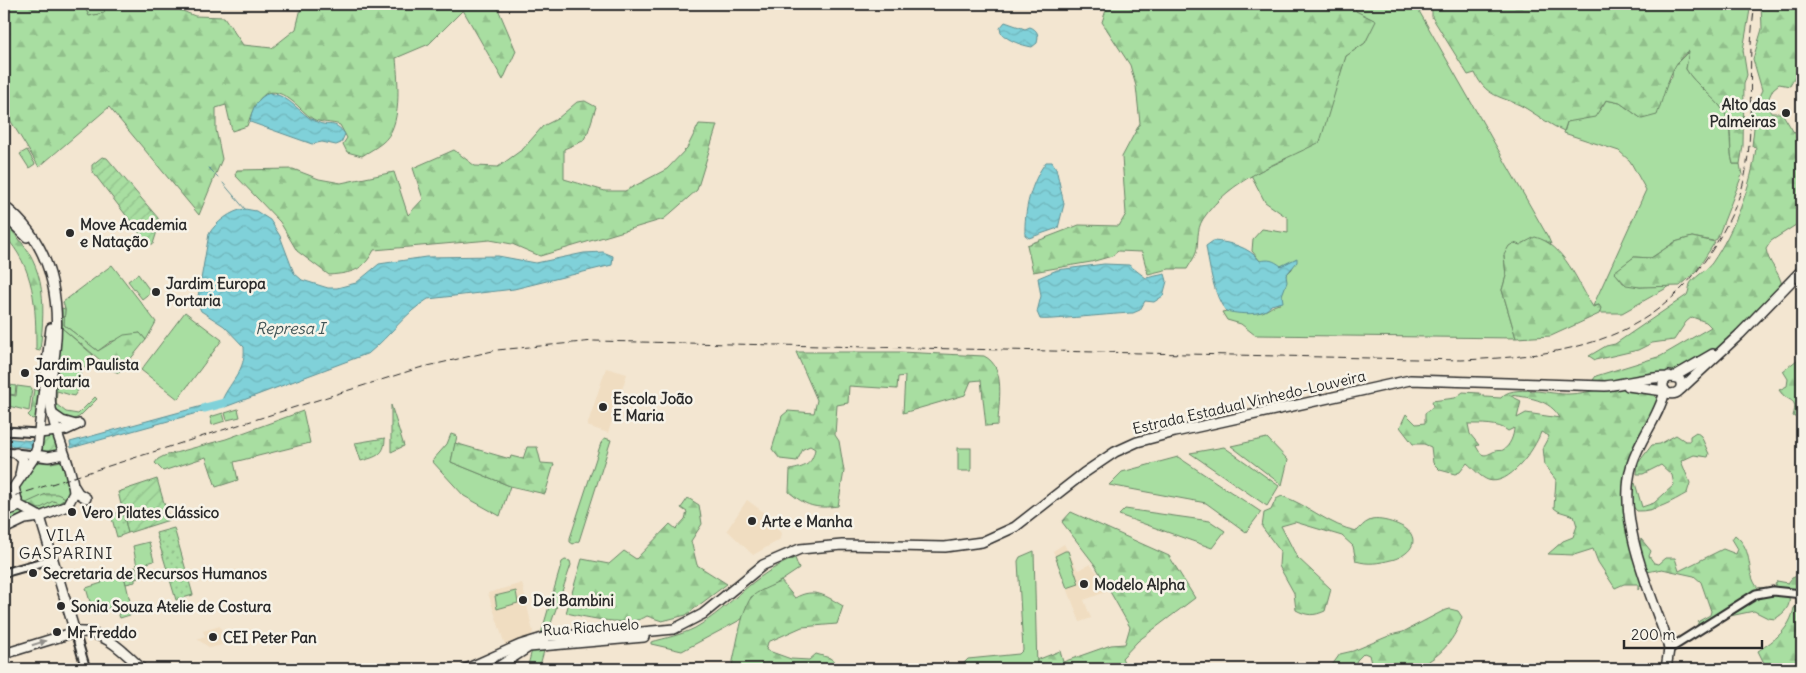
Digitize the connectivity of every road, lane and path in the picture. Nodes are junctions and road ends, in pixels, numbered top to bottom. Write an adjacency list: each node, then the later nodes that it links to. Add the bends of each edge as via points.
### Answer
1 (4, 206): 8 (main road, via 34,237 50,272 57,326)
2 (4, 215): 6 (main road, via 35,249 47,282 51,330)
3 (1802, 270): 4 (main road, Estrada Estadual Vinhedo-Louveira)
4 (1727, 346): 5 (main road, Estrada Estadual Vinhedo-Louveira); 10 (main road, Estrada Estadual Vinhedo-Louveira)
5 (1672, 376): 7 (main road, Estrada Estadual Vinhedo-Louveira); 9 (main road, via 1663,382); 10 (main road, via 1680,380)
6 (46, 377): 8 (main road); 16 (main road)
7 (1623, 385): 9 (main road); 35 (main road, Estrada Estadual Vinhedo-Louveira, via 1410,380 1156,437 1108,456 1035,513 999,536 955,547 842,545 800,549 763,565 703,614)
8 (51, 388): 12 (main road)
9 (1665, 391): 10 (main road, via 1670,394); 11 (main road)
10 (1679, 391): 11 (main road, Estrada Estadual Vinhedo-Louveira)
11 (1658, 412): 37 (main road, via 1636,450 1627,501 1642,569)
12 (52, 414): 13 (main road); 15 (main road)
13 (76, 425): 15 (main road); 17 (main road, via 79,424)
14 (4, 431): 16 (street)
15 (57, 432): 16 (main road); 17 (main road)
16 (39, 433): 21 (main road)
17 (61, 444): 20 (main road)
18 (4, 452): 19 (street)
19 (16, 453): 21 (street); 22 (main road)
20 (64, 454): 21 (main road); 24 (main road)
21 (34, 457): 22 (main road); 23 (main road)
22 (23, 462): 23 (main road)
23 (18, 480): 26 (main road, via 14,487 17,500)
24 (73, 486): 25 (main road); 29 (main road, via 74,493 67,506)
25 (86, 498)
26 (13, 508): 27 (main road); 28 (main road)
27 (26, 508): 29 (main road); 30 (main road)
28 (4, 512)
29 (40, 517): 30 (main road); 32 (main road)
30 (25, 519): 31 (main road)
31 (4, 528)
32 (53, 559): 33 (street); 36 (main road)
33 (4, 573)
34 (1802, 594): 37 (street, via 1773,591 1756,594)
35 (666, 631): 41 (main road, Estrada Estadual Vinhedo-Louveira, via 549,636); 42 (main road, Rua Riachuelo, via 634,639 529,647)
36 (75, 632): 38 (main road, one-way to 36); 39 (street); 40 (main road, via 97,634 112,642)
37 (1669, 649): 43 (main road)
38 (4, 654)
39 (86, 669)
40 (142, 669)
41 (466, 669)
42 (494, 669)
43 (1666, 669)

